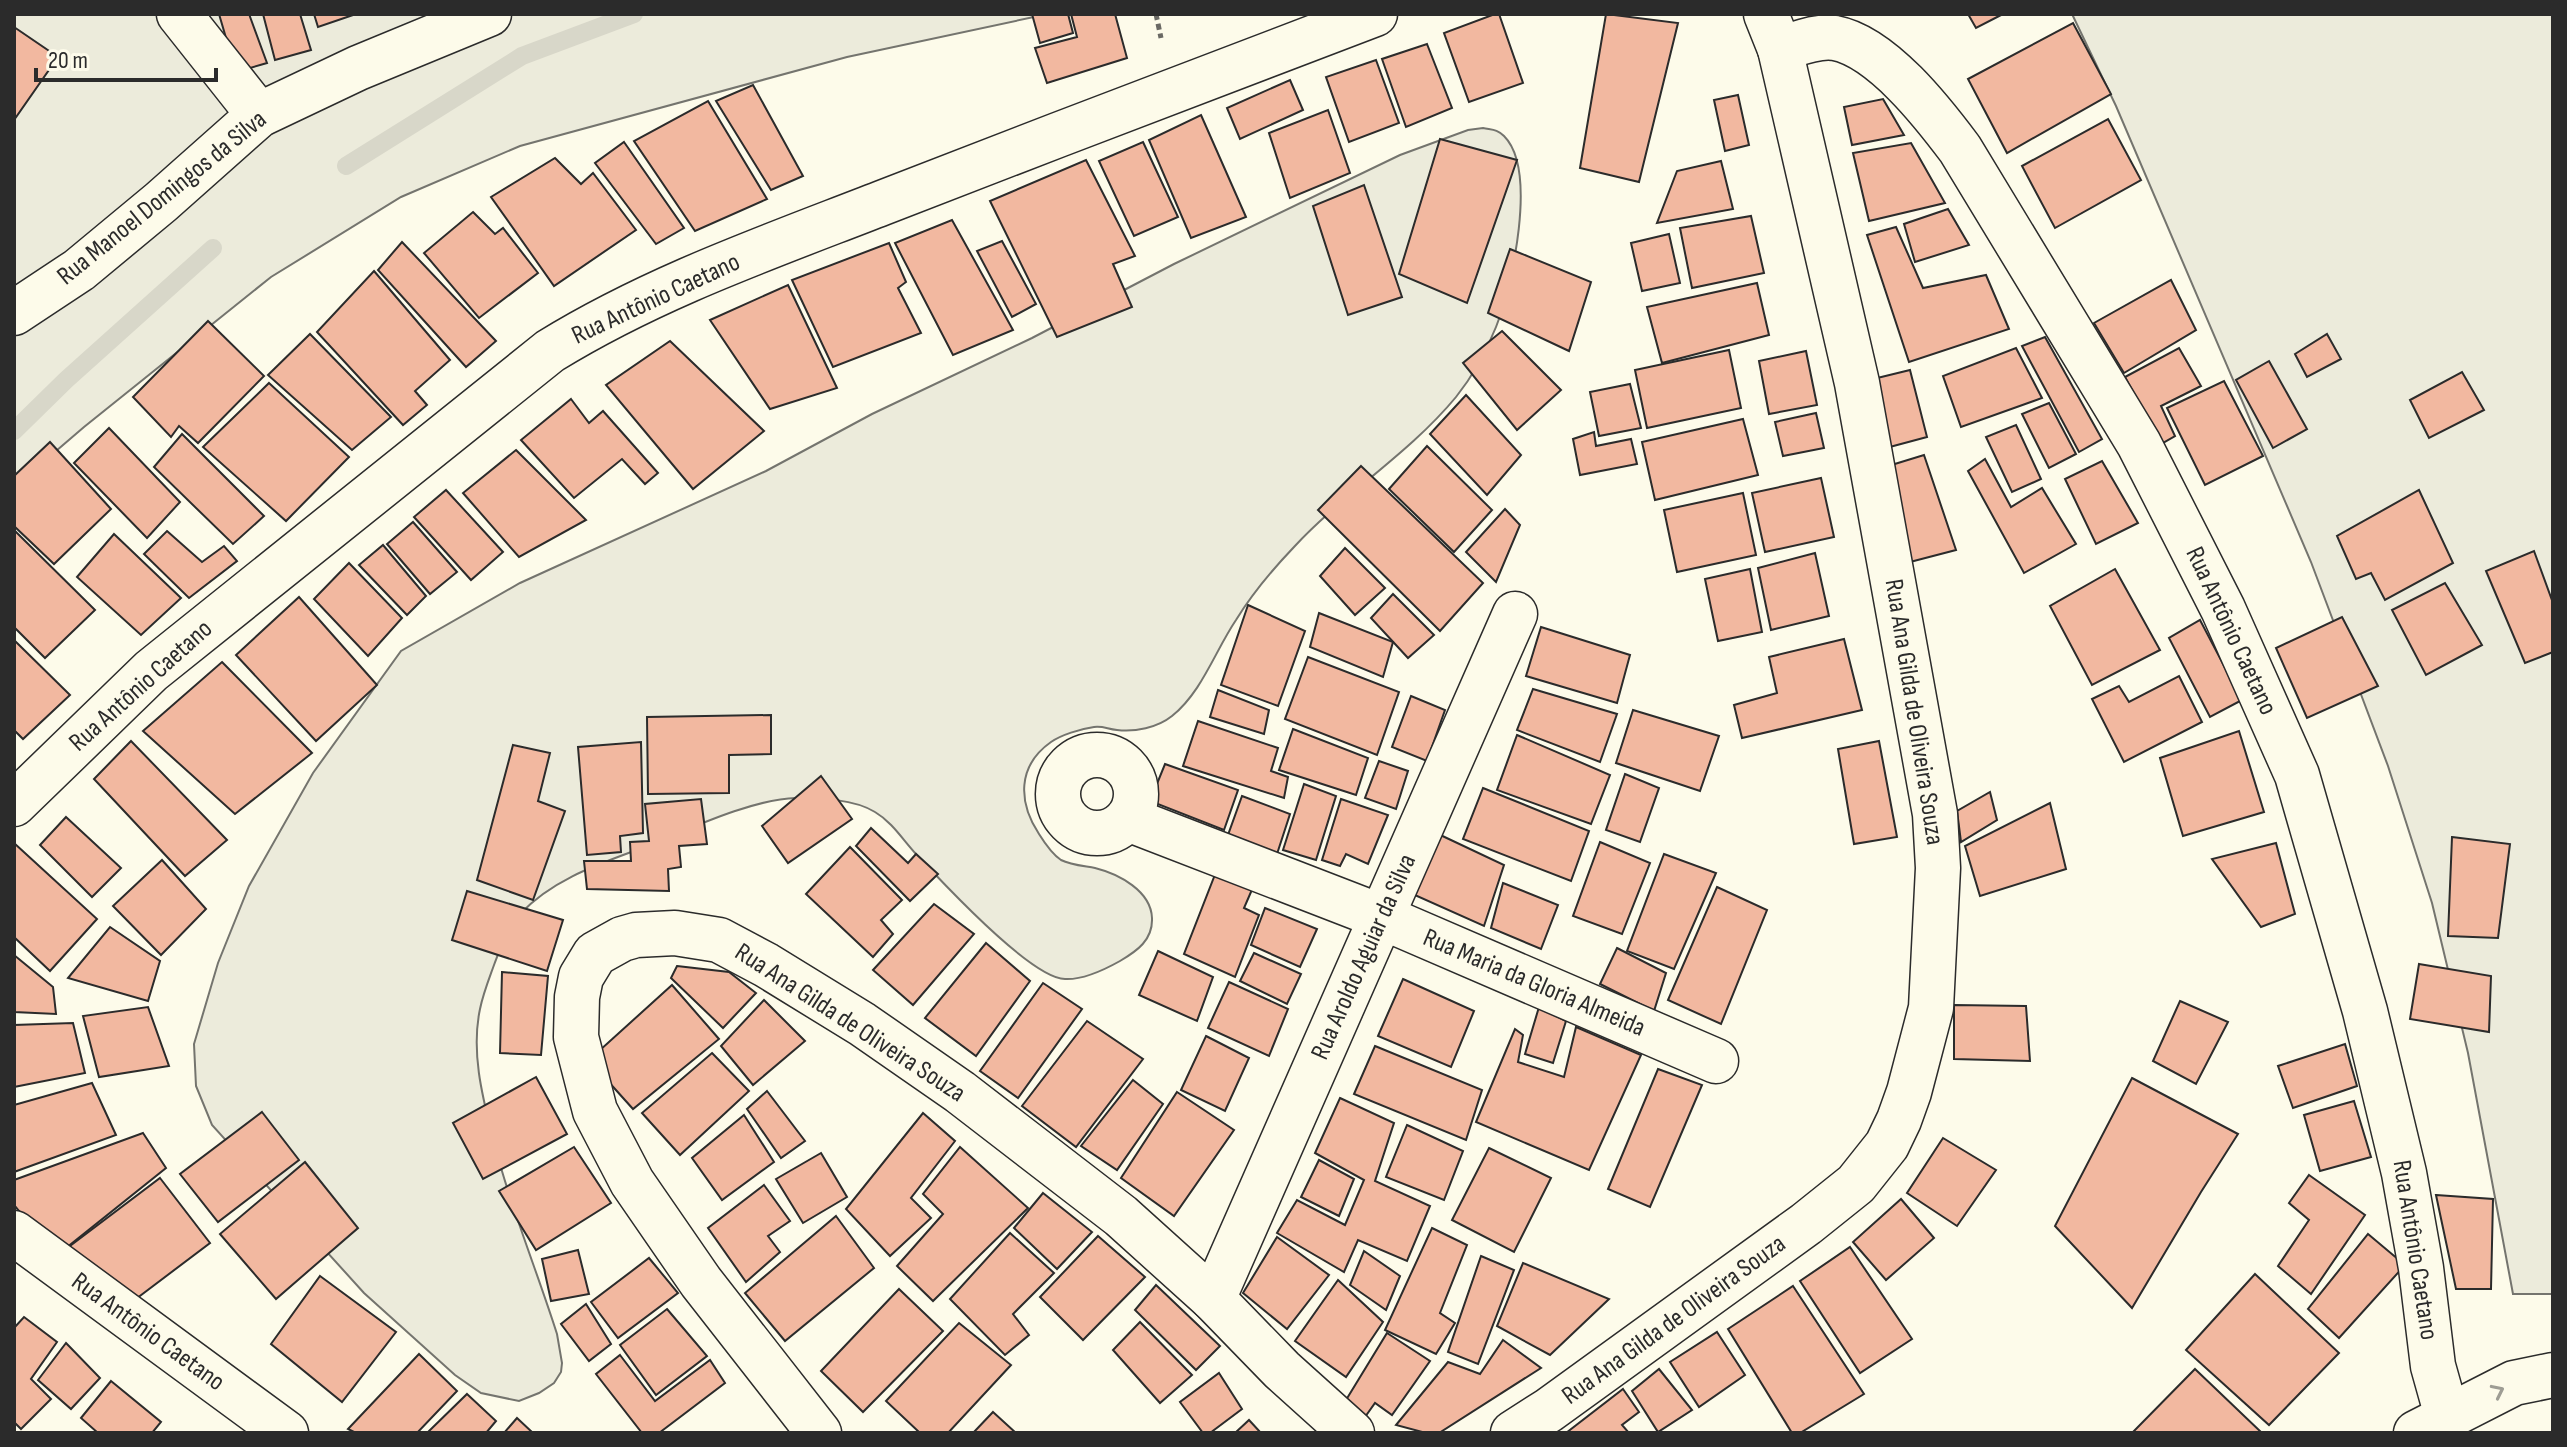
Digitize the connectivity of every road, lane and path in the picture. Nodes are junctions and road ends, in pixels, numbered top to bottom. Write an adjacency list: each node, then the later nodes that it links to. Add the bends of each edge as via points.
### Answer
1 (179, 14): 5 (street)
2 (489, 14): 5 (street, Rua Manoel Domingos da Silva)
3 (1375, 14): 8 (street, Rua Antônio Caetano, via 679,283 599,320 550,351 151,671)
4 (1773, 32): 15 (street, Rua Antônio Caetano, via 1849,43 1898,76 1939,121 2139,444 2223,609 2297,775 2365,1011 2404,1173 2423,1282 2433,1366); 19 (street, Rua Ana Gilda de Oliveira Souza, via 1857,383 1935,814 1938,868 1931,1008 1899,1120 1856,1184)
5 (259, 115): 6 (street, Rua Manoel Domingos da Silva, via 79,270)
6 (14, 313)
7 (1515, 614): 10 (street, Rua Aroldo Aguiar da Silva)
8 (14, 804)
9 (1128, 819): 10 (street, Rua Maria da Gloria Almeida)
10 (1382, 917): 11 (street, Rua Maria da Gloria Almeida); 13 (street, Rua Aroldo Aguiar da Silva)
11 (1716, 1061)
12 (14, 1233): 16 (street, Rua Antônio Caetano)
13 (1213, 1299): 17 (street, Rua Ana Gilda de Oliveira Souza, via 1121,1216 960,1092 766,965 719,940 696,935 622,939 595,954 581,977 577,997 576,1037 595,1111 632,1182 701,1282); 18 (street, Rua Ana Gilda de Oliveira Souza)
14 (2553, 1375): 15 (street, one-way to 14, via 2514,1383)
15 (2431, 1424)
16 (284, 1432)
17 (819, 1433)
18 (1352, 1433)
19 (1513, 1433)

